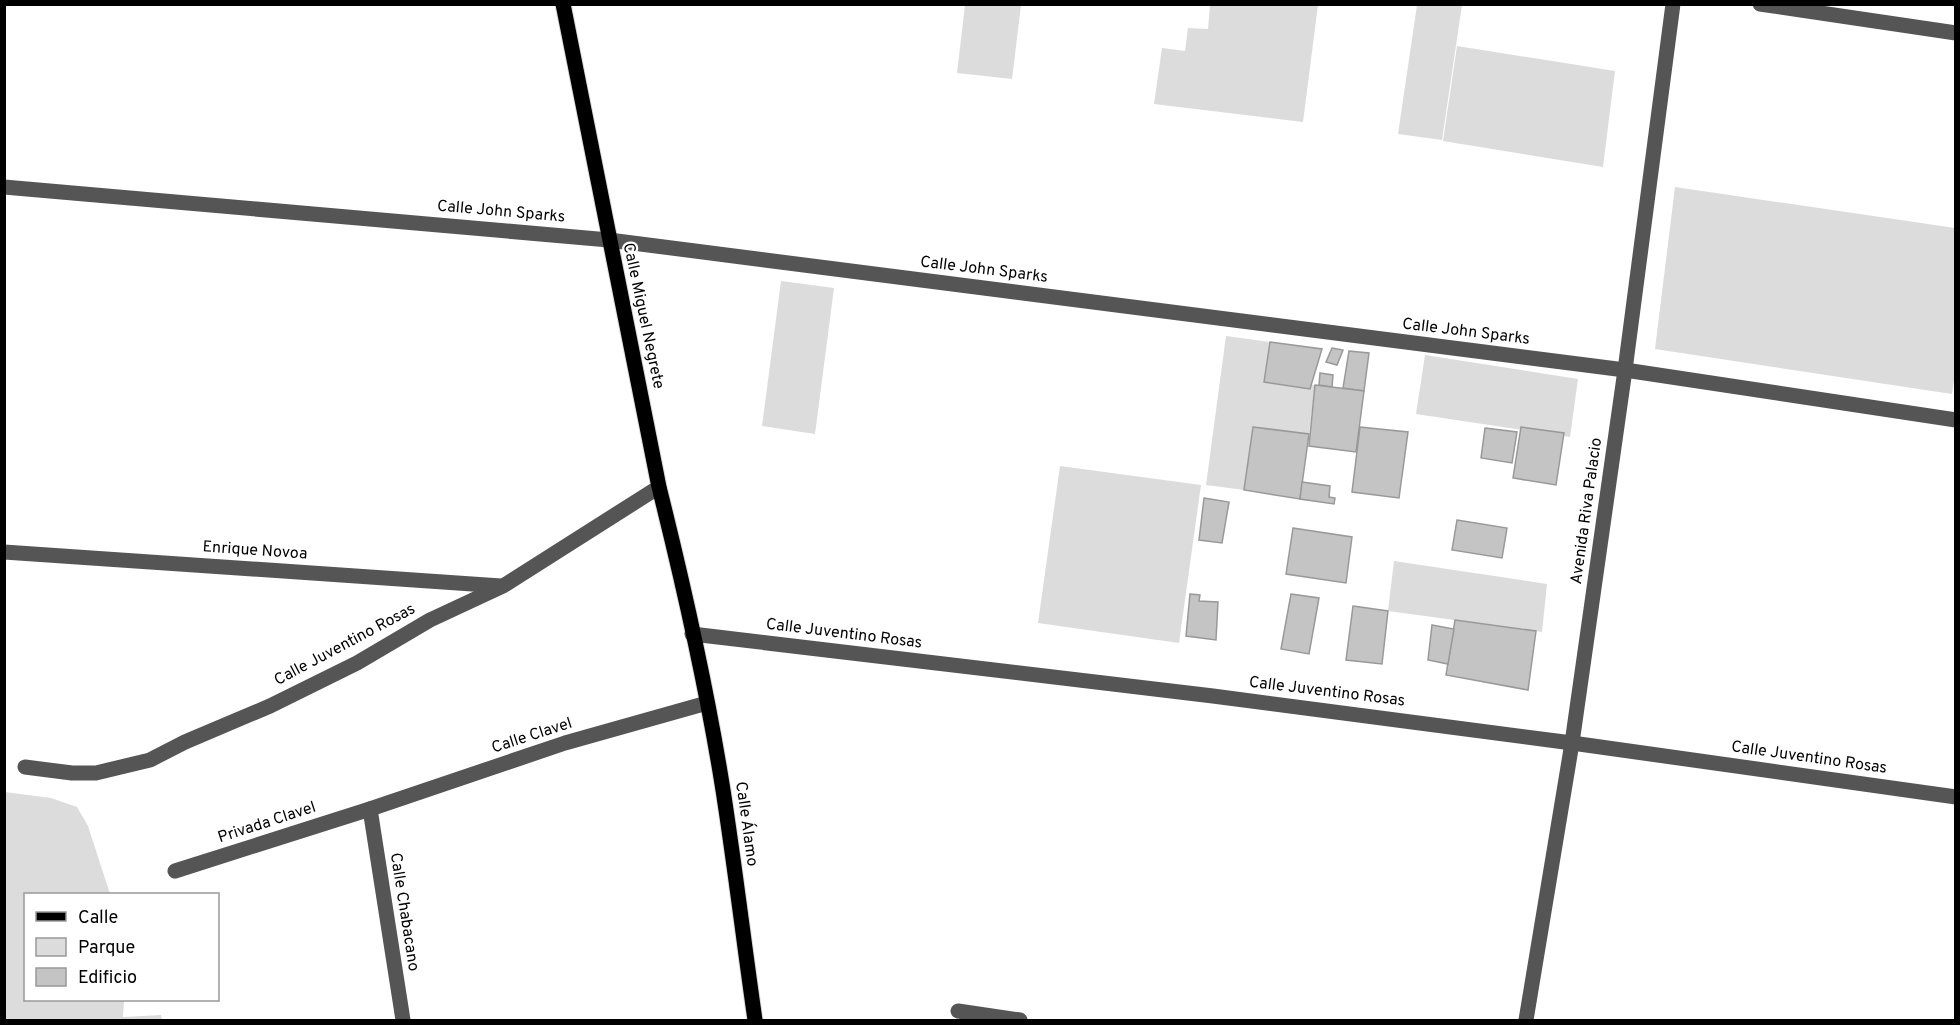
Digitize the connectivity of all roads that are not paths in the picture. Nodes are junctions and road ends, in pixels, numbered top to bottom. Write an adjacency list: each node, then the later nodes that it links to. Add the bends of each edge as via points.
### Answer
1 (562, 4): 6 (main road, Calle Miguel Negrete)
2 (1673, 4): 7 (street, Avenida Riva Palacio)
3 (1760, 4): 4 (street)
4 (1956, 33)
5 (4, 187): 6 (street, Calle John Sparks)
6 (609, 240): 7 (street, Calle John Sparks); 9 (main road, Calle Miguel Negrete)
7 (1625, 370): 8 (street, Calle John Sparks); 14 (street, Avenida Riva Palacio)
8 (1956, 420)
9 (659, 487): 11 (street, Calle Juventino Rosas); 12 (main road, Calle Miguel Negrete)
10 (4, 552): 11 (street, Enrique Novoa)
11 (503, 586): 15 (street, Calle Juventino Rosas, via 430,620 357,663 150,760 96,773)
12 (692, 634): 13 (main road, Calle Álamo); 14 (street, Calle Juventino Rosas)
13 (707, 703): 17 (street, Calle Clavel, via 565,743); 21 (main road, Calle Álamo)
14 (1572, 743): 16 (street, Calle Juventino Rosas); 23 (street, Avenida Riva Palacio)
15 (26, 767)
16 (1956, 797)
17 (370, 809): 18 (street, Privada Clavel); 20 (street, Calle Chabacano)
18 (175, 871)
19 (958, 1011): 22 (street)
20 (403, 1020)
21 (755, 1020)
22 (1020, 1020)
23 (1526, 1020)

